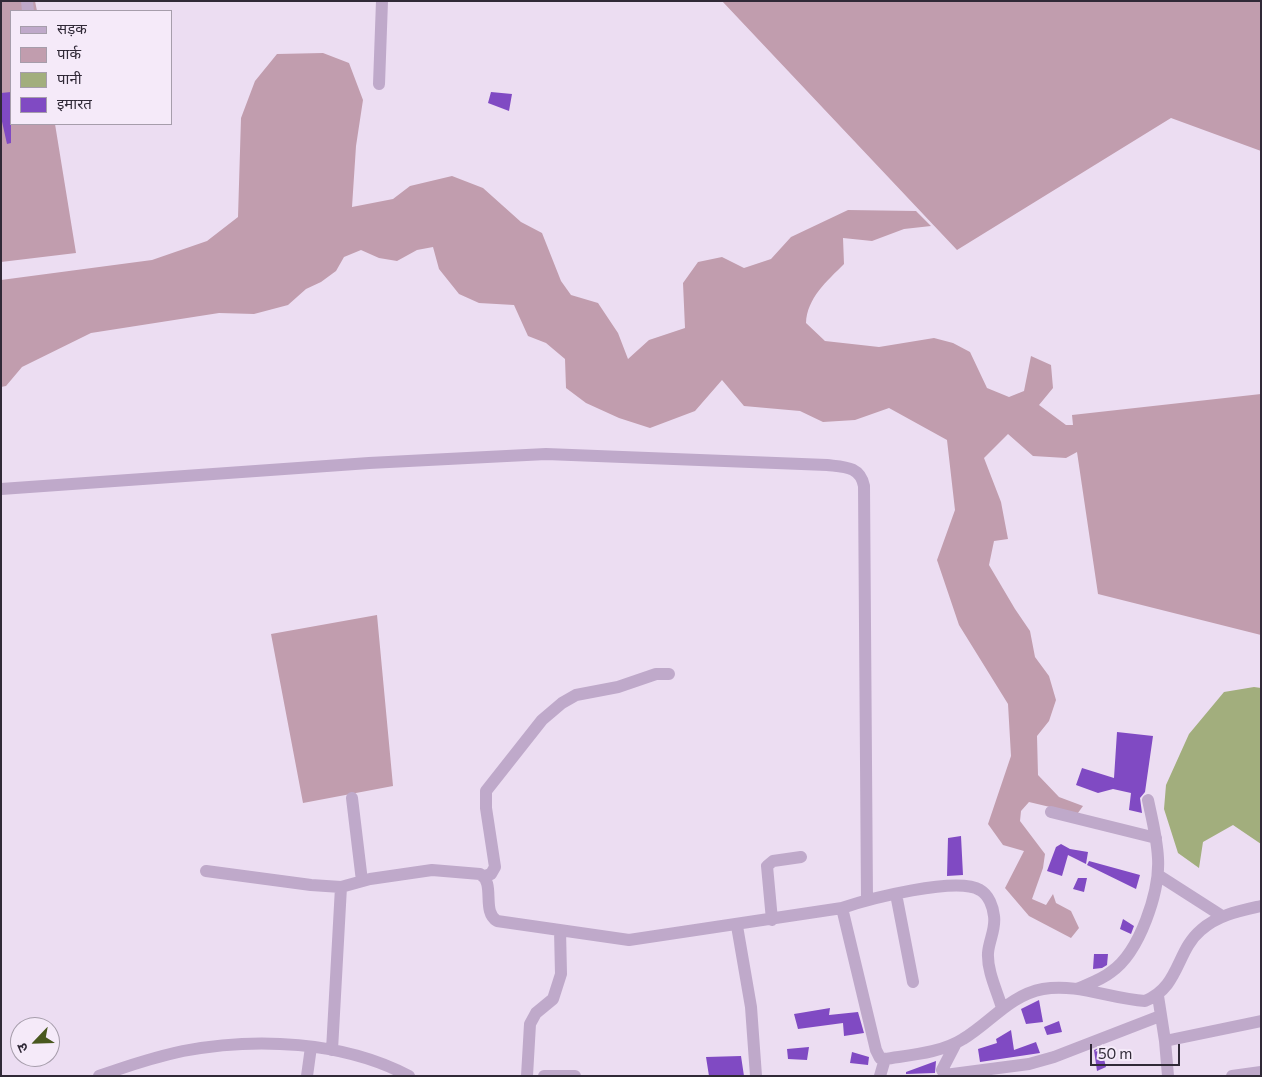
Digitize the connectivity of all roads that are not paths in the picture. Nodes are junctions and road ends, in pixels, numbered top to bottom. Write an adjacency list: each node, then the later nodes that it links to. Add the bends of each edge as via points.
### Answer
1 (382, 1): 2 (street)
2 (379, 84)
3 (1, 488): 16 (street, via 546,454 827,465 855,470 864,486)
4 (669, 674): 11 (street, via 656,674 618,687 576,695 542,720 486,791 495,867 491,874)
5 (352, 798): 13 (street)
6 (1148, 800): 8 (street)
7 (1051, 812): 8 (street)
8 (1156, 838): 12 (street)
9 (801, 857): 20 (street, via 773,861 766,866)
10 (206, 871): 14 (street, via 311,886)
11 (484, 876): 13 (street, via 432,870); 22 (street, via 492,918)
12 (1158, 876): 19 (street); 24 (street, via 1143,928 1132,949 1111,972)
13 (362, 881): 14 (street)
14 (341, 887): 32 (street)
15 (896, 894): 16 (street); 23 (street); 26 (street, via 958,886 973,887 987,896 994,915 989,968)
16 (867, 900): 18 (street)
17 (1260, 907): 19 (street)
18 (842, 908): 20 (street); 33 (street, via 876,1050 880,1058)
19 (1222, 916): 25 (street, via 1199,931)
20 (772, 920): 21 (street)
21 (737, 926): 22 (street, via 629,940); 42 (street, via 751,1007)
22 (560, 930): 39 (street, via 561,974 553,999 536,1013 530,1024)
23 (913, 982)
24 (1076, 989): 25 (street, via 1130,1000 1145,1001); 26 (street, via 1060,986 1040,989)
25 (1158, 996): 27 (street)
26 (1002, 1008): 30 (street)
27 (1160, 1016): 29 (street); 35 (street, via 1030,1064)
28 (1261, 1021): 29 (street)
29 (1166, 1041): 44 (street)
30 (956, 1043): 33 (street); 35 (street, via 942,1070)
31 (311, 1047): 32 (street); 36 (street, via 264,1044 208,1048 155,1058); 37 (street)
32 (332, 1050): 38 (street, via 374,1059)
33 (885, 1059): 43 (street)
34 (1261, 1072): 45 (street)
35 (943, 1075)
36 (99, 1076)
37 (306, 1076)
38 (409, 1076)
39 (527, 1076)
40 (544, 1076): 41 (street)
41 (575, 1076)
42 (756, 1076)
43 (880, 1076)
44 (1168, 1076)
45 (1232, 1076)

